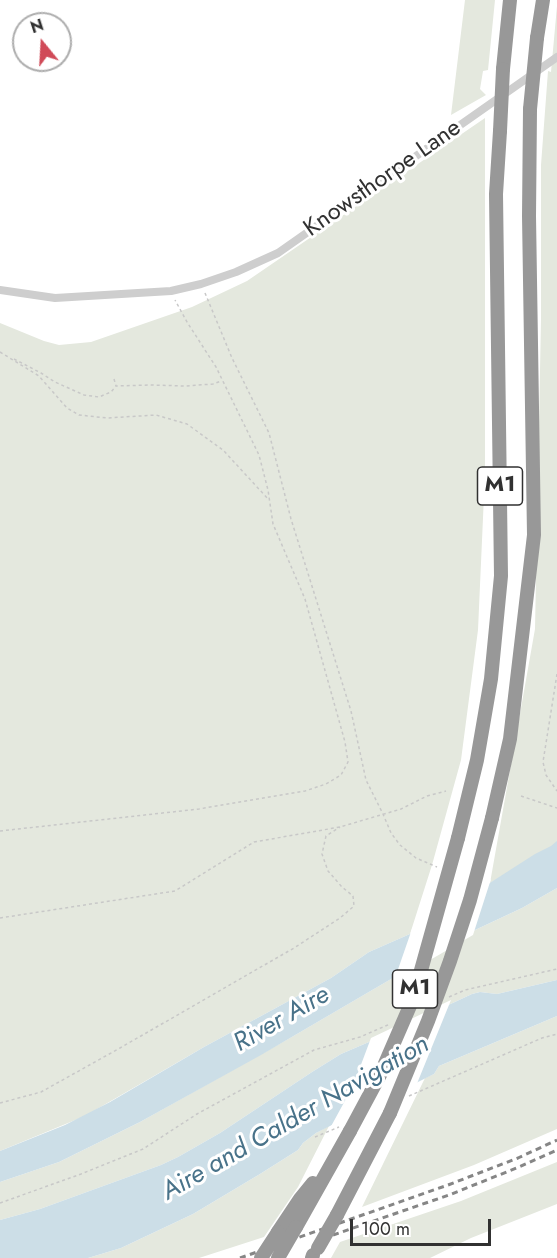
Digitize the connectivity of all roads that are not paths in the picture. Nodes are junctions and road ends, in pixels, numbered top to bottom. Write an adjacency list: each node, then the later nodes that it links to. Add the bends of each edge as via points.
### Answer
1 (510, 0): 5 (highway, M1, bridge, via 496,194 501,576 491,679 458,838 412,999 380,1076 349,1127)
2 (543, 0): 6 (highway, M1, bridge, via 530,109 534,535 510,739 470,900 428,1021 390,1113)
3 (557, 57): 4 (street, Knowsthorpe Lane, via 278,253 236,272 171,291 56,298)
4 (0, 290)
5 (338, 1154): 7 (highway, bridge, via 300,1199); 8 (highway, M1, bridge)
6 (314, 1255)
7 (261, 1258)
8 (278, 1258)

